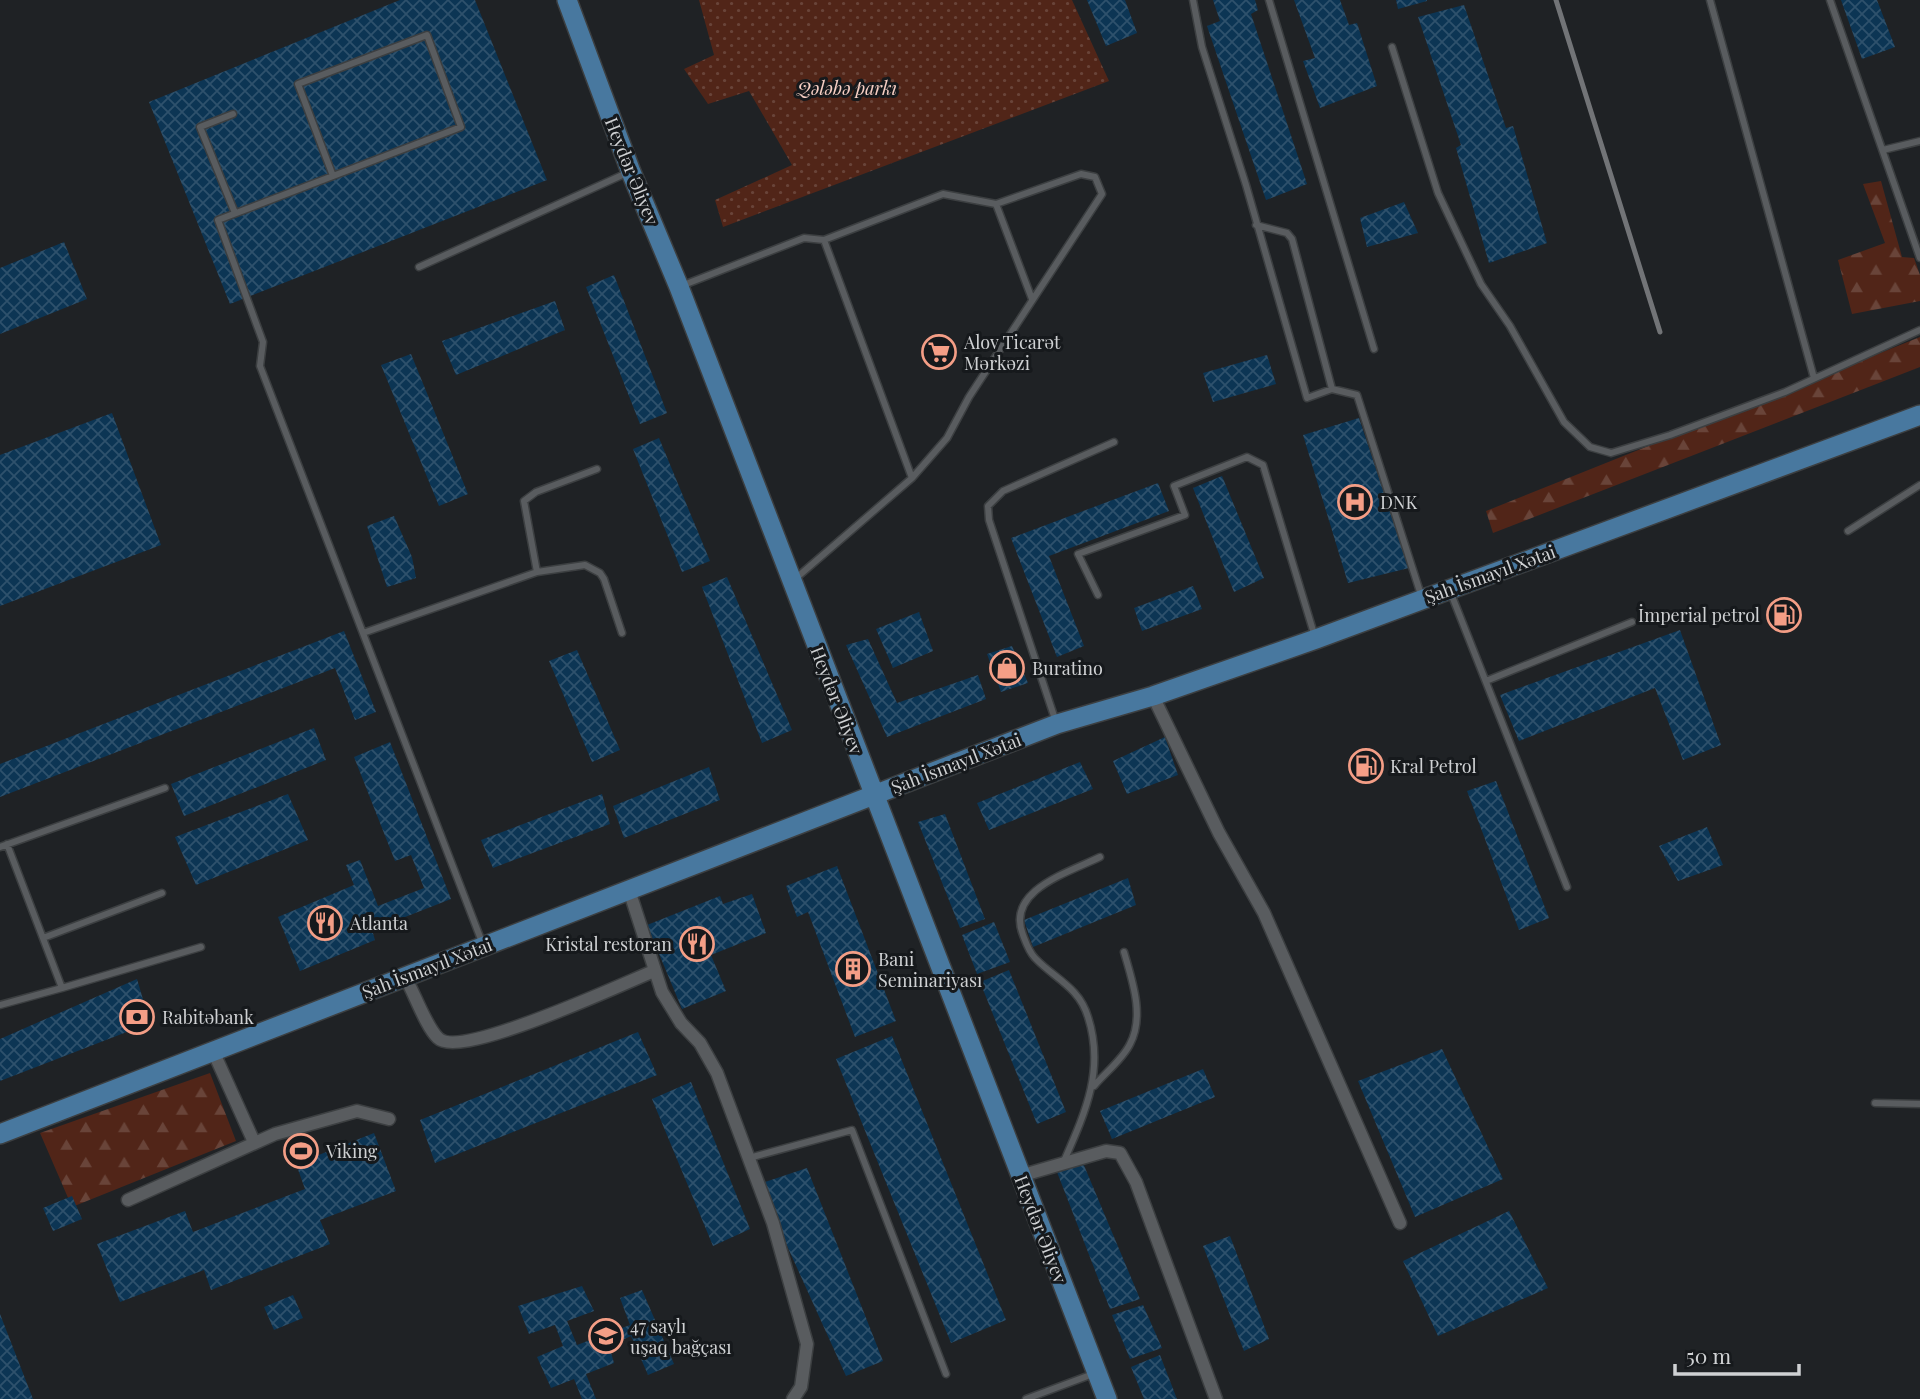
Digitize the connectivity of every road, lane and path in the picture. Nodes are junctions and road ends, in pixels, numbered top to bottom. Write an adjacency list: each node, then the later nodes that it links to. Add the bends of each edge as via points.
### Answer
1 (567, 0): 10 (main road, Heydər Əliyev)
2 (1193, 0): 14 (lane, via 1202,47)
3 (1269, 0): 21 (lane)
4 (1710, 0): 22 (lane)
5 (1830, 0): 9 (lane)
6 (1392, 47): 22 (lane, via 1438,193 1481,284 1564,422 1590,447 1611,453 1670,435)
7 (233, 114): 13 (lane, via 200,127)
8 (1920, 141): 9 (lane)
9 (1883, 150): 16 (lane)
10 (631, 172): 17 (lane); 18 (main road, Heydər Əliyev)
11 (333, 176): 11 (lane, via 461,127 427,35 298,84); 13 (lane)
12 (996, 204): 15 (lane, via 943,194); 19 (lane); 19 (lane, via 1081,174 1096,177 1101,185 1102,194)
13 (236, 214): 36 (lane, via 218,220 263,342 260,366)
14 (1256, 225): 23 (lane, via 1287,233 1292,239); 23 (lane, via 1307,398)
15 (824, 240): 18 (lane, via 804,238); 27 (lane)
16 (1920, 258)
17 (419, 267)
18 (679, 287): 31 (main road, Heydər Əliyev)
19 (1032, 299): 27 (lane, via 947,438)
20 (1920, 330): 22 (lane)
21 (1374, 349)
22 (1814, 378)
23 (1332, 389): 34 (lane, via 1357,395)
24 (1920, 415): 32 (main road, Şah İsmayıl Xətai)
25 (1114, 442): 41 (lane, via 1003,491 988,506)
26 (597, 469): 30 (lane, via 524,501)
27 (912, 478): 31 (lane)
28 (1920, 485): 29 (lane)
29 (1848, 531)
30 (537, 572): 36 (lane); 37 (lane, via 585,565 595,569 604,579)
31 (792, 582): 43 (main road, Heydər Əliyev)
32 (1450, 589): 34 (main road, Şah İsmayıl Xətai); 39 (lane)
33 (1098, 595): 38 (lane, via 1078,554 1185,515 1174,486 1247,457 1263,465)
34 (1422, 599): 38 (main road, Şah İsmayıl Xətai)
35 (1632, 622): 39 (lane)
36 (363, 633): 50 (lane)
37 (622, 633)
38 (1316, 639): 40 (main road, Şah İsmayıl Xətai)
39 (1486, 681): 46 (lane)
40 (1153, 696): 41 (main road, Şah İsmayıl Xətai); 68 (street, via 1219,833 1264,913)
41 (1057, 723): 43 (main road, Şah İsmayıl Xətai)
42 (164, 788): 44 (lane)
43 (873, 795): 47 (main road, Şah İsmayıl Xətai); 66 (main road, Heydər Əliyev)
44 (3, 846): 49 (lane)
45 (1100, 857): 58 (lane, via 1036,889 1019,917 1035,959 1070,985 1088,1017 1094,1046)
46 (1567, 887)
47 (629, 890): 50 (main road, Şah İsmayıl Xətai); 53 (street)
48 (162, 893): 49 (lane)
49 (43, 938): 55 (lane)
50 (484, 946): 54 (main road, Şah İsmayıl Xətai)
51 (201, 947): 55 (lane)
52 (1124, 952): 58 (lane, via 1135,989 1136,1022 1130,1044)
53 (654, 971): 54 (street, via 540,1018 449,1045 438,1038); 64 (street, via 681,1023 717,1073)
54 (405, 977): 57 (main road, Şah İsmayıl Xətai)
55 (62, 988): 56 (lane)
56 (0, 1005)
57 (213, 1051): 62 (main road, Şah İsmayıl Xətai); 63 (street)
58 (1093, 1087): 65 (lane)
59 (1875, 1103): 60 (lane)
60 (1920, 1104)
61 (389, 1119): 63 (street, via 357,1111)
62 (0, 1134)
63 (254, 1142): 67 (street)
64 (749, 1158): 70 (lane, via 852,1130); 71 (street, via 773,1223 807,1344 801,1387)
65 (1064, 1163): 66 (street); 74 (street, via 1106,1150 1120,1153 1136,1182)
66 (1020, 1175): 69 (main road, Heydər Əliyev)
67 (128, 1200)
68 (1400, 1223)
69 (1097, 1372): 72 (lane); 73 (main road, Heydər Əliyev)
70 (946, 1374)
71 (793, 1399)
72 (1026, 1399)
73 (1107, 1399)
74 (1216, 1399)

